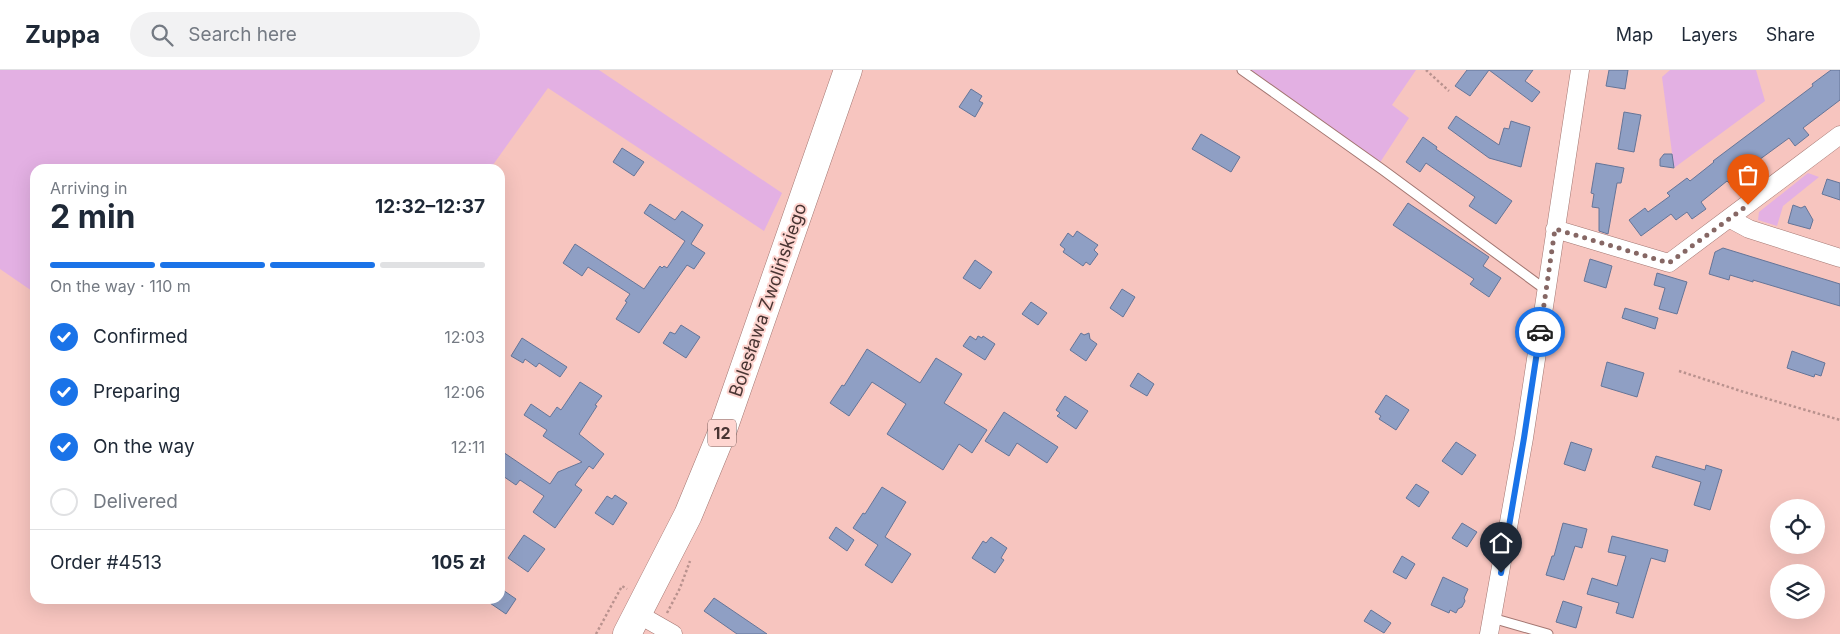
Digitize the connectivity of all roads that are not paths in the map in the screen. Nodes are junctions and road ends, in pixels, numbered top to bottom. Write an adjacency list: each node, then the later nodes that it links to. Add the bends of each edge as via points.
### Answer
1 (848, 70): 9 (main road, Bolesława Zwolińskiego / 12, via 721,435 688,515)
2 (1242, 70): 8 (lane)
3 (1580, 70): 6 (street)
4 (1840, 135): 5 (street)
5 (1733, 217): 6 (street, via 1669,263); 7 (street, via 1749,229)
6 (1555, 229): 8 (street)
7 (1840, 258)
8 (1546, 290): 10 (street)
9 (633, 624): 11 (street)
10 (1491, 626): 12 (lane)
11 (673, 634)
12 (1548, 634)

